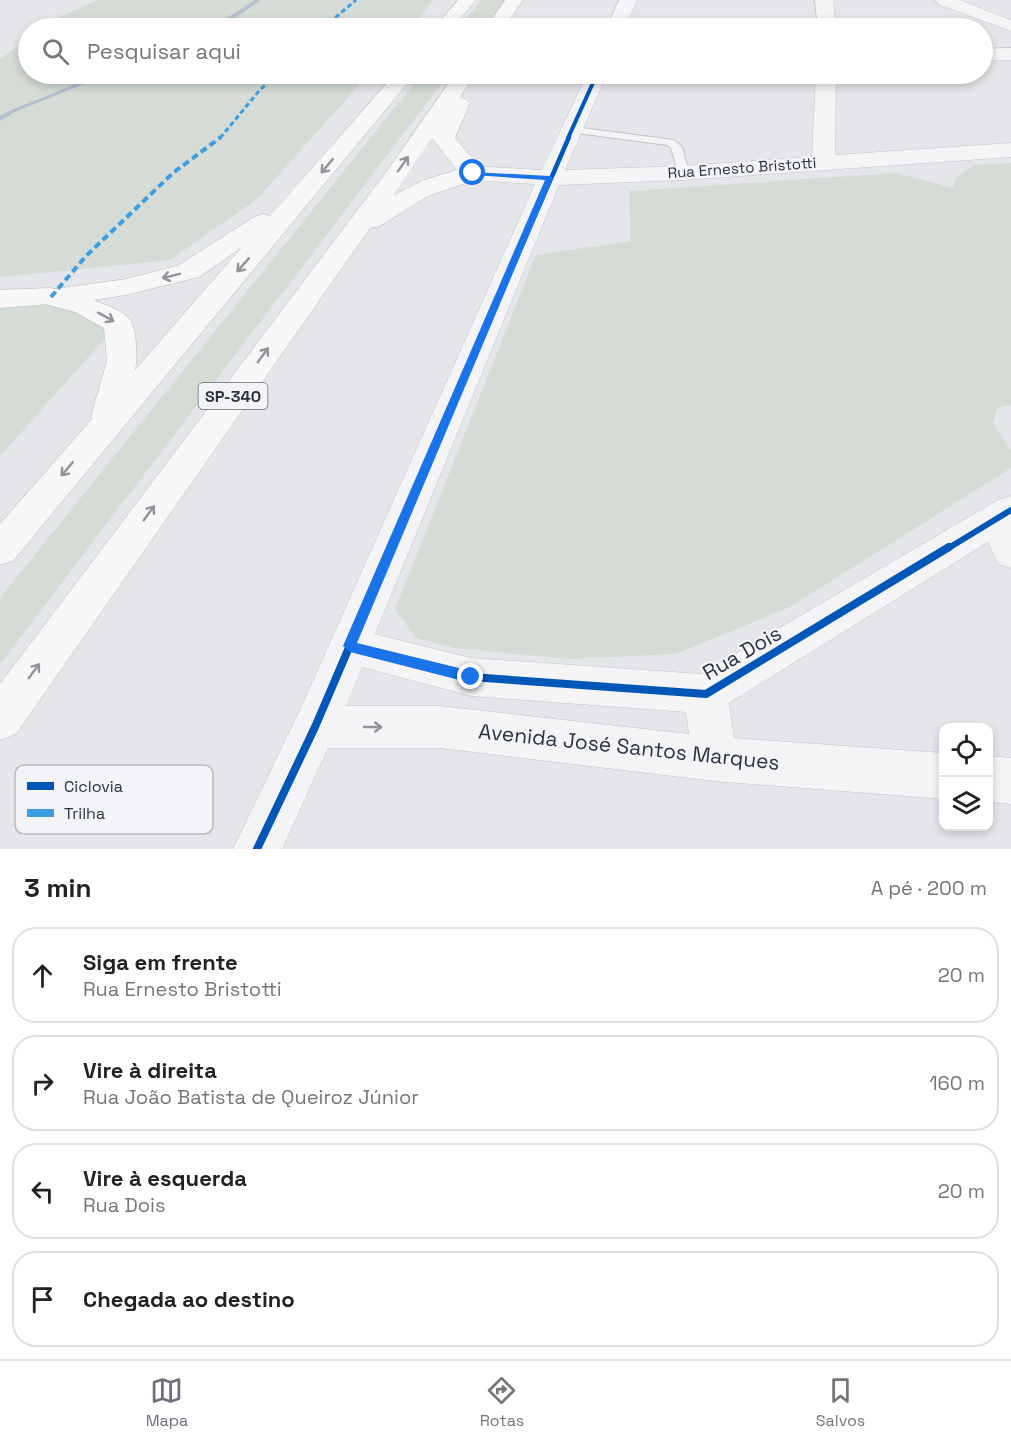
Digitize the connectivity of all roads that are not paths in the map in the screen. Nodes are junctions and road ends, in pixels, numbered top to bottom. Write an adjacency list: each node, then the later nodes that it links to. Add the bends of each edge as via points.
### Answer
1 (467, 0): 6 (main road)
2 (514, 0): 7 (main road)
3 (628, 0): 8 (street)
4 (824, 0): 9 (street)
5 (944, 0): 10 (street)
6 (452, 18)
7 (502, 18)
8 (620, 18)
9 (826, 18)
10 (990, 18)
11 (993, 19): 12 (street)
12 (1011, 26)
13 (1011, 54): 14 (street)
14 (993, 55)
15 (397, 84): 26 (main road, one-way to 26)
16 (459, 84): 27 (main road, SP-340, one-way to 16)
17 (464, 84): 23 (main road, via 458,108 443,139)
18 (593, 84): 20 (street)
19 (826, 84): 22 (street)
20 (574, 130): 24 (lane, via 670,142 676,147); 25 (street)
21 (1011, 150): 22 (street, Rua Ernesto Bristotti)
22 (823, 163): 24 (street, Rua Ernesto Bristotti)
23 (473, 173): 25 (street, Rua Ernesto Bristotti); 27 (main road, via 446,178 396,203)
24 (683, 173): 25 (street, Rua Ernesto Bristotti)
25 (550, 178): 33 (street)
26 (308, 189): 28 (main road, one-way to 28, via 189,271 126,287); 30 (main road, one-way to 30)
27 (346, 241): 35 (main road, SP-340, one-way to 27)
28 (51, 297): 29 (main road); 30 (main road, one-way to 30, via 85,306 118,324 122,361)
29 (0, 299)
30 (105, 424): 32 (main road, one-way to 32)
31 (1007, 527): 34 (street, Rua Dois)
32 (0, 550)
33 (350, 646): 34 (street, Rua Dois, via 471,677); 36 (street)
34 (706, 694): 37 (street)
35 (0, 719)
36 (315, 727): 37 (street, Avenida José Santos Marques, one-way to 37, via 440,727); 41 (street)
37 (714, 759): 38 (street, Avenida José Santos Marques)
38 (939, 776)
39 (993, 779): 40 (street)
40 (1011, 781)
41 (257, 849)

